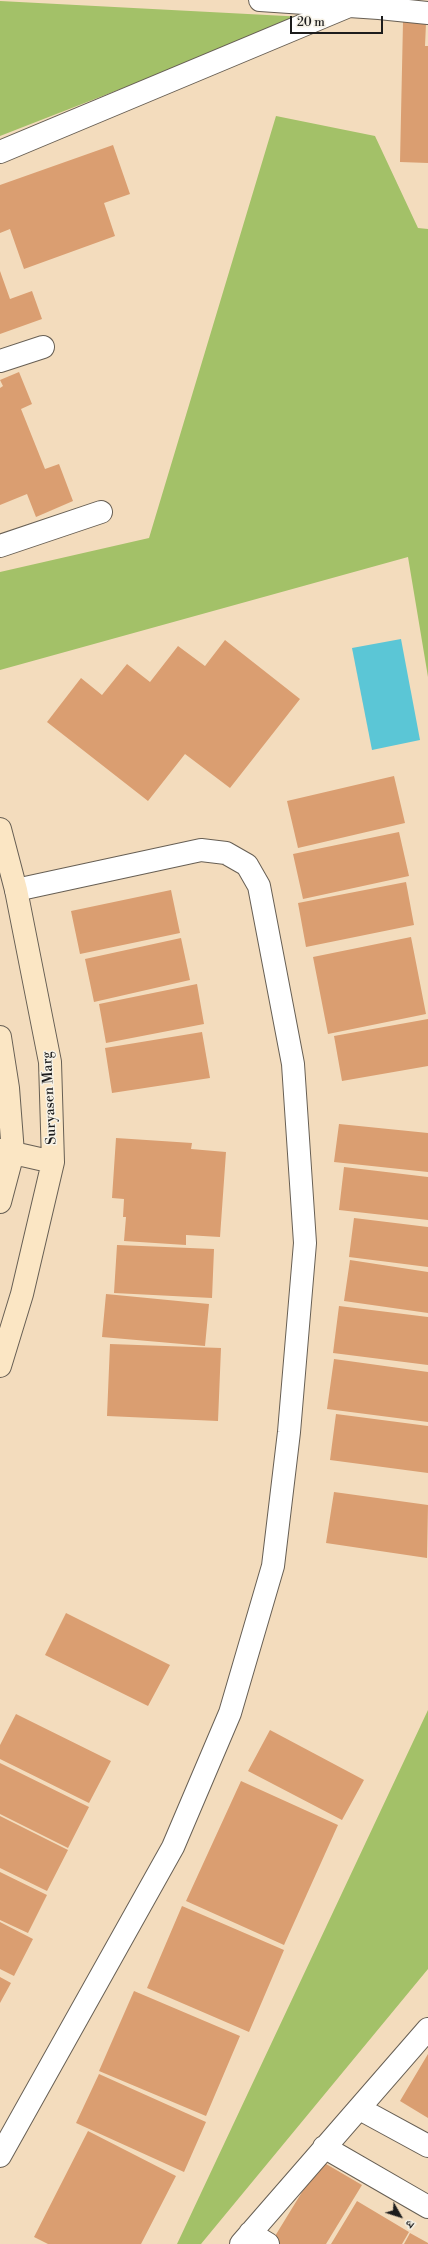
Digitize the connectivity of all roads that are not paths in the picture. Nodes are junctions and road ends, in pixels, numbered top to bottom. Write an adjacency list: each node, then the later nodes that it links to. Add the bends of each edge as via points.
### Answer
1 (260, 0): 2 (street)
2 (349, 6): 3 (street); 4 (street)
3 (428, 13)
4 (0, 152)
5 (44, 347): 6 (street)
6 (0, 361)
7 (101, 512): 8 (street)
8 (0, 546)
9 (0, 829): 10 (street, Suryasen Marg)
10 (16, 890): 13 (street, Suryasen Marg, via 50,1062); 20 (street, via 201,850 226,853 247,865 259,886 293,1064 305,1243 289,1432 272,1566 230,1713 173,1847)
11 (0, 1037): 12 (street, via 8,1088)
12 (6, 1152): 13 (street); 14 (street)
13 (53, 1162): 15 (street, Suryasen Marg, via 22,1294)
14 (0, 1202)
15 (0, 1366)
16 (428, 2029): 17 (street)
17 (360, 2109): 18 (street); 19 (street)
18 (428, 2146)
19 (324, 2147): 21 (street); 22 (street)
20 (0, 2156)
21 (428, 2207)
22 (253, 2240)

